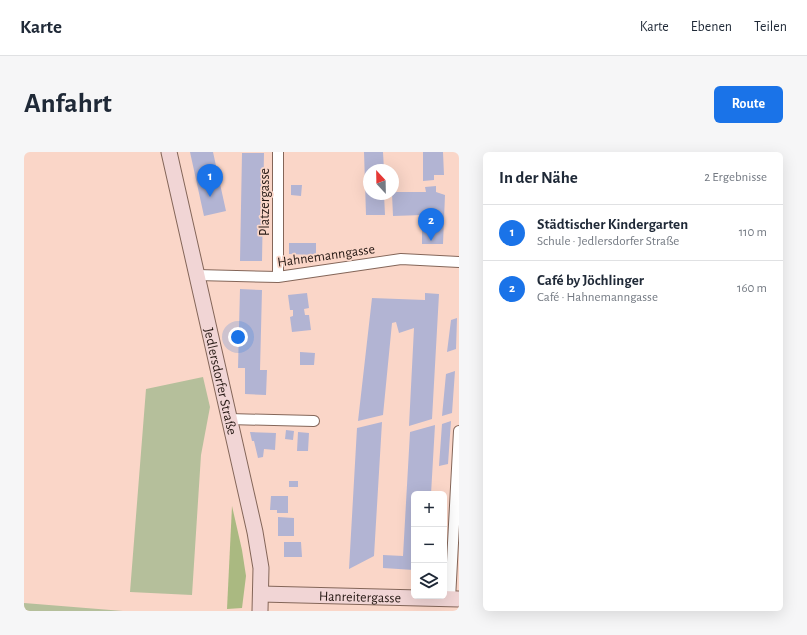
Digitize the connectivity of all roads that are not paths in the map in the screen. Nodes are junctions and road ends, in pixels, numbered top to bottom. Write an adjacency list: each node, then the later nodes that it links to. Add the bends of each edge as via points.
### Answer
1 (169, 152): 4 (street, Jedlersdorfer Straße)
2 (278, 152): 5 (street, Platzergasse)
3 (459, 262): 5 (street, Hahnemanngasse, via 401,259)
4 (197, 275): 5 (street, Hahnemanngasse); 6 (street, Jedlersdorfer Straße)
5 (278, 277)
6 (229, 419): 7 (street); 9 (street, Jedlersdorfer Straße, via 259,549)
7 (314, 422)
8 (459, 431): 10 (street)
9 (261, 594): 10 (street, Hanreitergasse); 11 (street, Jedlersdorfer Straße)
10 (454, 599)
11 (260, 611)

